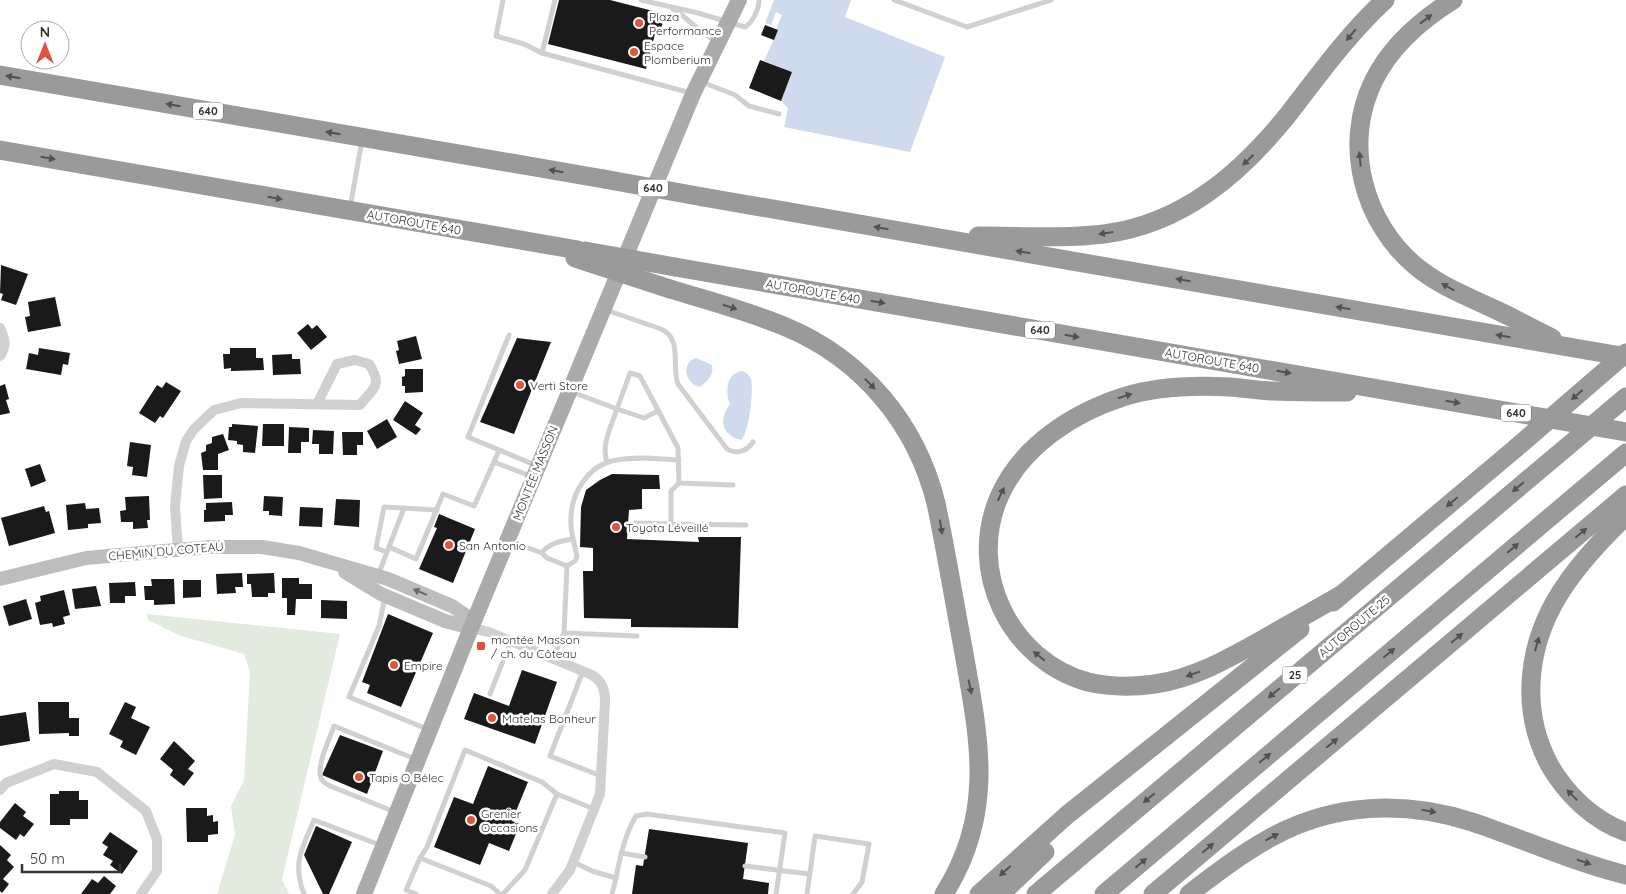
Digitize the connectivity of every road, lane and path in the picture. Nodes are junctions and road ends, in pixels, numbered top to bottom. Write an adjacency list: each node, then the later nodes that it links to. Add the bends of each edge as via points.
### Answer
1 (503, 0): 14 (lane, via 496,36)
2 (555, 0): 14 (lane)
3 (641, 0): 11 (lane)
4 (726, 0): 12 (main road, MONTÉE MASSON)
5 (739, 0): 12 (main road, MONTÉE MASSON)
6 (758, 0): 12 (lane, via 759,5 749,25 741,26)
7 (894, 0): 8 (lane, via 967,27)
8 (1048, 0)
9 (1385, 0): 21 (highway, one-way to 21, via 1252,156 1217,187 1181,210 1134,228 1104,234)
10 (1453, 0): 26 (highway, one-way to 10, via 1460,295 1427,275 1390,240 1367,197 1360,164 1360,130 1364,105 1374,80 1407,35)
11 (666, 6): 12 (lane); 13 (lane)
12 (724, 20): 13 (main road, MONTÉE MASSON)
13 (715, 40): 16 (main road, MONTÉE MASSON)
14 (542, 53): 16 (lane)
15 (0, 75): 18 (highway, 640, one-way to 15)
16 (695, 87): 17 (lane, via 735,95 749,106); 23 (main road, MONTÉE MASSON)
17 (779, 114)
18 (363, 138): 20 (lane); 21 (highway, 640, one-way to 18, bridge)
19 (0, 150): 20 (highway, AUTOROUTE 640, one-way to 20)
20 (350, 211): 22 (highway, AUTOROUTE 640, via 519,240)
21 (929, 236): 26 (highway, 640, one-way to 21)
22 (576, 254): 30 (highway, AUTOROUTE 640 / 640, one-way to 30, bridge, via 675,267); 98 (highway, one-way to 98, bridge, via 770,321 820,343 859,373 902,423 919,454 936,503 979,748 974,825 959,867)
23 (603, 309): 29 (main road, MONTÉE MASSON); 36 (lane, via 670,334 674,342 674,372 678,384 727,448 742,451)
24 (0, 328): 28 (street, via 5,339)
25 (509, 335): 37 (lane, via 468,437)
26 (1568, 347): 27 (highway, 640)
27 (1623, 355): 60 (highway, one-way to 60, bridge)
28 (0, 356)
29 (569, 391): 33 (lane); 42 (main road, MONTÉE MASSON)
30 (1405, 394): 35 (highway, AUTOROUTE 640 / 640, one-way to 35); 60 (highway, one-way to 30, via 1228,659 1189,675 1144,685 1088,682 1060,671 1037,655 1018,636 1004,615 988,565 991,519 1006,483 1032,449 1076,418 1123,397 1151,390 1192,386)
31 (1626, 396): 101 (highway, AUTOROUTE 25 / 25, one-way to 101, bridge)
32 (317, 404): 32 (street, via 360,404 376,385 376,376 369,364 354,360 337,364); 55 (street, via 241,402 214,410 194,429 186,441 180,466 175,506)
33 (617, 409): 34 (lane, via 644,418); 34 (lane, via 630,373 640,376); 41 (lane, via 604,446)
34 (658, 411): 39 (lane, via 678,448)
35 (1626, 432)
36 (753, 442)
37 (499, 450): 40 (lane); 42 (lane)
38 (1626, 453): 102 (highway, one-way to 38)
39 (679, 460): 41 (lane); 43 (lane)
40 (494, 462): 42 (lane); 47 (lane, via 474,506 443,494)
41 (607, 462): 52 (lane, via 590,473 579,487 571,518)
42 (536, 472): 53 (main road, MONTÉE MASSON)
43 (679, 483): 44 (lane); 50 (lane, via 671,491)
44 (733, 485)
45 (1626, 495): 103 (highway, one-way to 45)
46 (404, 508): 47 (lane); 54 (lane); 54 (lane, via 384,507 376,548)
47 (437, 510): 54 (lane, via 416,559)
48 (1626, 516): 77 (highway, one-way to 48, via 1595,816 1562,784 1539,741 1530,695 1538,642 1556,599 1587,556)
49 (635, 523): 50 (lane)
50 (671, 524): 51 (lane)
51 (746, 526)
52 (572, 539): 56 (lane, via 550,545); 57 (lane, via 577,557)
53 (507, 541): 56 (lane); 62 (main road, MONTÉE MASSON)
54 (388, 549): 59 (lane)
55 (178, 550): 58 (street, CHEMIN DU COTEAU, via 86,558); 59 (street, CHEMIN DU COTEAU, via 262,547 299,553)
56 (542, 553): 57 (lane)
57 (566, 566): 63 (lane)
58 (0, 580)
59 (375, 582): 61 (street, CHEMIN DU COTEAU); 62 (street, CHEMIN DU COTEAU, one-way to 59, via 452,606)
60 (1341, 595): 69 (highway)
61 (385, 596): 62 (street, CHEMIN DU COTEAU, via 445,621); 70 (lane, via 379,626 349,697)
62 (472, 624): 65 (street); 70 (main road, MONTÉE MASSON)
63 (564, 633): 64 (lane); 66 (lane)
64 (637, 636)
65 (511, 641): 66 (street); 68 (lane)
66 (553, 658): 67 (street)
67 (583, 670): 72 (street, via 596,677 604,687); 72 (lane, via 550,756)
68 (490, 694)
69 (1218, 695): 99 (highway, one-way to 99, via 1067,815); 100 (highway, via 1095,802)
70 (430, 731): 71 (main road, MONTÉE MASSON)
71 (418, 760): 76 (main road, MONTÉE MASSON); 76 (lane, via 334,726 321,763 324,782)
72 (602, 776): 75 (street)
73 (0, 790): 88 (street, via 6,783 54,764 97,772 146,811 157,839 157,871)
74 (557, 794): 75 (lane); 81 (lane, via 542,782 465,750); 92 (lane, via 525,870)
75 (595, 809): 82 (street)
76 (396, 812): 78 (main road, MONTÉE MASSON)
77 (1626, 832)
78 (383, 846): 89 (lane, via 314,820 299,856 299,877); 90 (main road, MONTÉE MASSON)
79 (621, 854): 80 (lane); 84 (lane, via 636,816 647,814 785,833); 87 (lane)
80 (645, 857)
81 (420, 858): 91 (lane, via 406,890); 92 (lane, via 491,886)
82 (574, 862): 87 (lane); 93 (street)
83 (745, 866): 84 (lane)
84 (780, 870): 85 (lane); 95 (lane)
85 (809, 874): 96 (lane); 97 (lane, via 815,836 869,844 864,877)
86 (1626, 875): 104 (highway, one-way to 86, via 1271,837 1297,825 1334,813 1389,807 1456,817)
87 (616, 878): 94 (lane)
88 (142, 894)
89 (304, 894)
90 (364, 894)
91 (416, 894)
92 (502, 894)
93 (552, 894)
94 (612, 894)
95 (776, 894)
96 (807, 894)
97 (853, 894)
98 (944, 894)
99 (980, 894)
100 (1001, 894)
101 (1036, 894)
102 (1104, 894)
103 (1153, 894)
104 (1189, 894)

